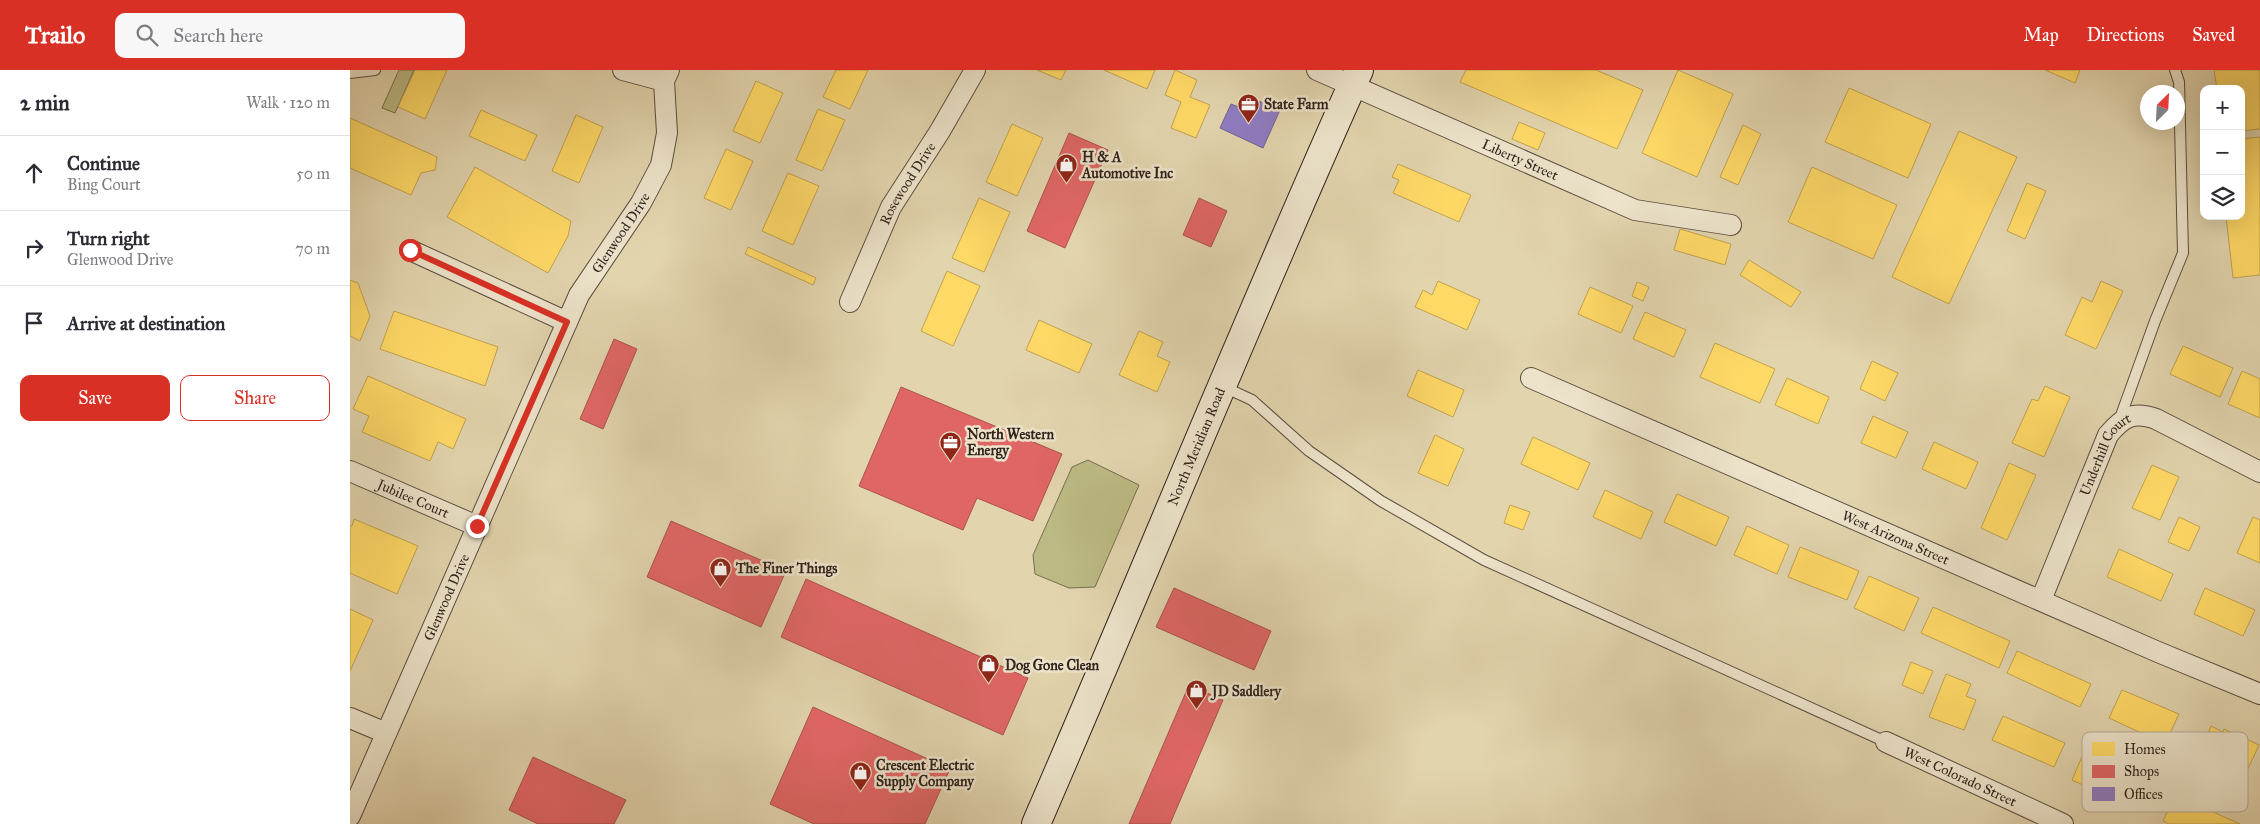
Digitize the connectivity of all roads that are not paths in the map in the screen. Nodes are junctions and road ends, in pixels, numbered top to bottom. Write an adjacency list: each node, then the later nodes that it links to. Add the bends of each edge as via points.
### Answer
1 (375, 70): 6 (lane)
2 (623, 70): 7 (street, Glenwood Drive)
3 (975, 70): 11 (street, Rosewood Drive, via 891,207)
4 (1317, 70): 8 (street, Liberty Street)
5 (2175, 70): 15 (lane, via 2179,82 2183,253)
6 (350, 73)
7 (667, 76): 12 (street, Glenwood Drive, via 667,133 661,165 641,203 579,295)
8 (1356, 78): 9 (street, Liberty Street, via 1635,210); 14 (main road, North Meridian Road)
9 (1731, 225)
10 (410, 250): 12 (street)
11 (850, 302)
12 (567, 322): 18 (street, Glenwood Drive)
13 (1531, 378): 19 (street, West Arizona Street)
14 (1223, 387): 23 (lane, via 1252,400 1309,451 1380,501 1484,560); 25 (main road, North Meridian Road)
15 (2118, 422): 17 (street, Underhill Court, via 2132,415 2145,415); 19 (street, Underhill Court, via 2108,435)
16 (350, 470): 18 (street, Jubilee Court)
17 (2260, 472)
18 (477, 526): 22 (street, Glenwood Drive)
19 (2041, 600): 20 (street, West Arizona Street)
20 (2260, 694)
21 (350, 718): 22 (street)
22 (386, 733): 24 (street, Glenwood Drive)
23 (1886, 742): 26 (street, West Colorado Street)
24 (350, 816)
25 (1036, 824)
26 (2063, 824)

